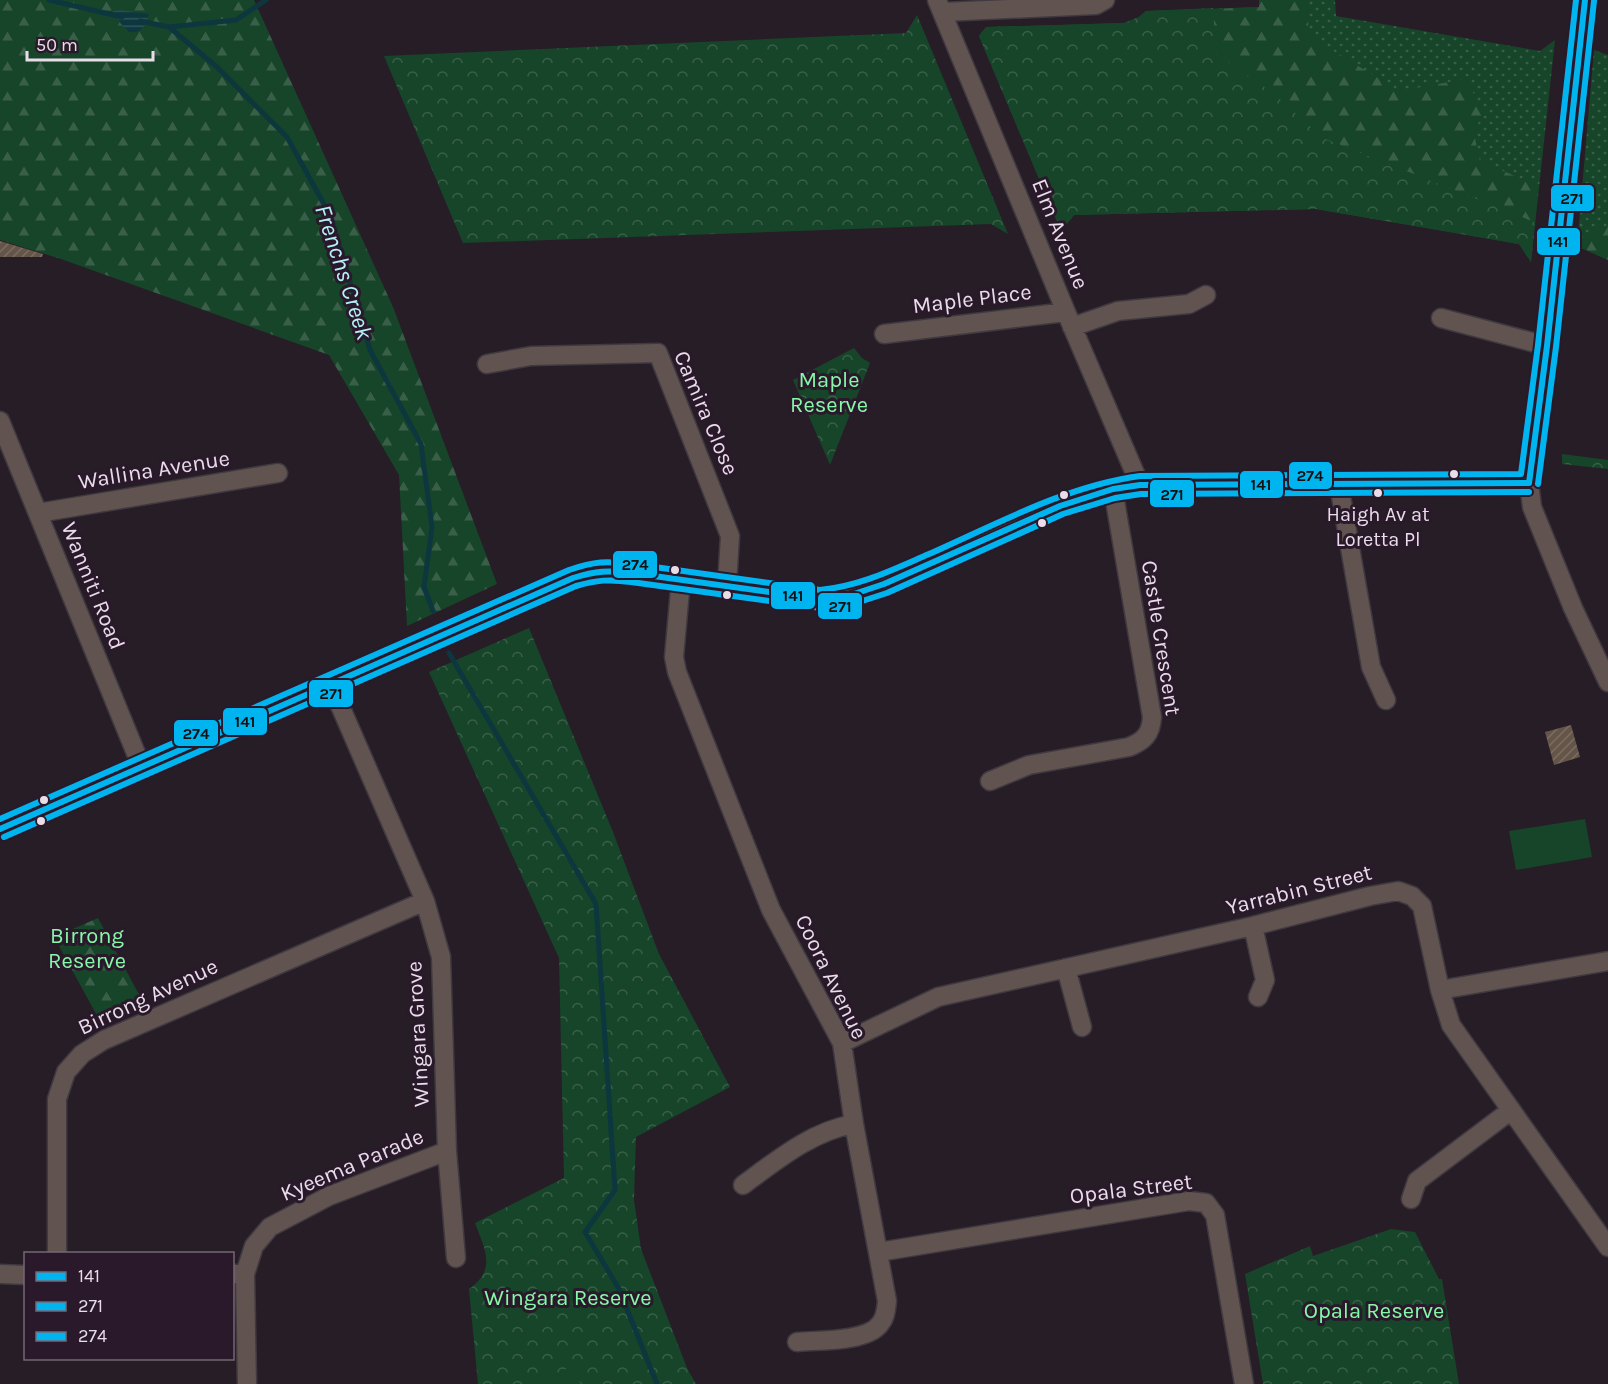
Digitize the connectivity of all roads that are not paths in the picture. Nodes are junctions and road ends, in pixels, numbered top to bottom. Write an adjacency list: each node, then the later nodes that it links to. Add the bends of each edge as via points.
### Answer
1 (1105, 0): 3 (street, via 1096,5)
2 (1585, 0): 8 (street)
3 (940, 6): 6 (street, Elm Avenue)
4 (1206, 295): 6 (street, Maple Place, via 1189,304)
5 (1441, 318): 8 (street)
6 (1069, 319): 7 (street, Maple Place); 13 (street, Elm Avenue)
7 (884, 334)
8 (1547, 346): 12 (street)
9 (487, 364): 18 (street, Camira Close, via 531,356 658,353 730,536)
10 (0, 422): 16 (street, Wanniti Road)
11 (278, 473): 16 (street, Wallina Avenue)
12 (1529, 483): 14 (street); 19 (street, via 1532,507)
13 (1140, 485): 14 (street); 15 (street)
14 (1339, 485): 21 (street, via 1371,667)
15 (1113, 489): 18 (street, via 1060,506 884,584 848,596 820,599); 23 (street, Castle Crescent, via 1152,729 1143,741 1129,747 1029,765)
16 (38, 513): 22 (street, Wanniti Road)
17 (681, 579): 18 (street); 20 (street, via 605,570 592,572); 32 (street, Coora Avenue, via 676,672 771,910)
18 (727, 585)
19 (1608, 682)
20 (332, 685): 22 (street); 25 (street, Wingara Grove)
21 (1386, 700)
22 (142, 768): 24 (street)
23 (990, 781)
24 (0, 829)
25 (425, 901): 35 (street, Wingara Grove, via 441,957); 39 (street, Birrong Avenue, via 104,1040 82,1054 66,1072 57,1099)
26 (1253, 926): 28 (street, Yarrabin Street); 29 (street, Yarrabin Street, via 1398,891 1412,896 1422,906); 30 (street, via 1265,980)
27 (1608, 961): 29 (street)
28 (1066, 968): 31 (street); 32 (street, Yarrabin Street, via 938,997)
29 (1440, 990): 33 (street, Yarrabin Street, via 1451,1025)
30 (1258, 997)
31 (1082, 1027)
32 (842, 1043): 34 (street, Coora Avenue)
33 (1510, 1111): 37 (street, via 1417,1181); 38 (street, Yarrabin Street)
34 (854, 1124): 36 (street, via 838,1126 790,1150); 40 (street, Coora Avenue)
35 (447, 1151): 41 (street, Wingara Grove); 43 (street, Kyeema Parade, via 329,1196 270,1227)
36 (744, 1185)
37 (1412, 1199)
38 (1608, 1247)
39 (57, 1252)
40 (879, 1252): 45 (street, Coora Avenue, via 887,1301 879,1326 851,1338); 47 (street, Opala Street, via 1189,1201 1206,1203 1215,1215)
41 (456, 1258)
42 (0, 1274): 44 (street)
43 (238, 1274): 46 (street)
44 (24, 1275)
45 (797, 1342)
46 (247, 1384)
47 (1244, 1384)

